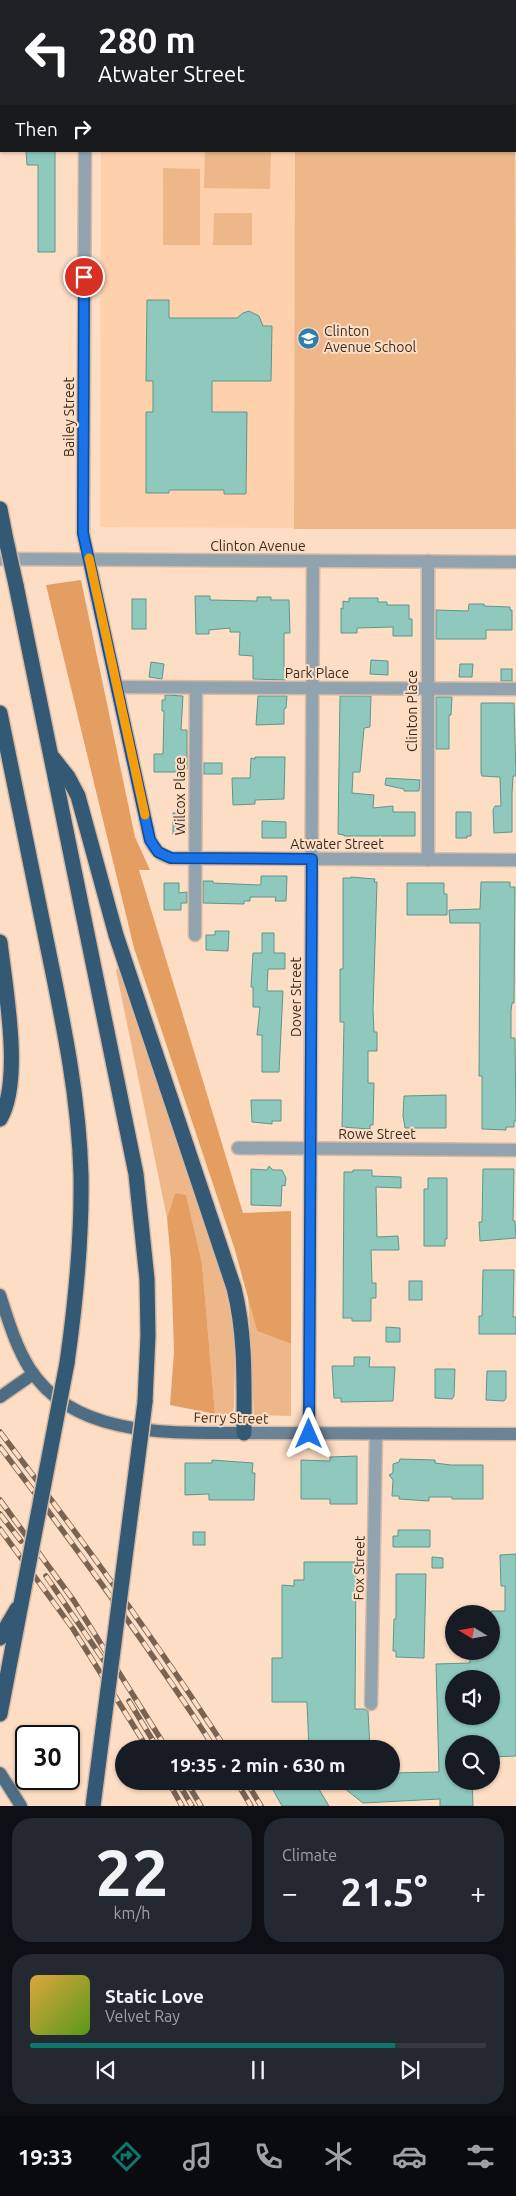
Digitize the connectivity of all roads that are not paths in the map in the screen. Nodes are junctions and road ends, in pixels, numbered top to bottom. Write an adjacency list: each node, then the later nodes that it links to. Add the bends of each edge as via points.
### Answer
1 (85, 152): 4 (street, Bailey Street, via 83,533)
2 (0, 509): 14 (highway, bridge)
3 (0, 559): 4 (street, Clinton Avenue)
4 (90, 560): 5 (street, Clinton Avenue); 8 (street, Bailey Street)
5 (313, 561): 6 (street, Clinton Avenue); 10 (street, Dover Street)
6 (428, 561): 7 (street, Clinton Avenue); 11 (street, Clinton Place)
7 (516, 562)
8 (117, 687): 9 (street, Park Place); 15 (street, Bailey Street, via 150,840)
9 (196, 688): 10 (street, Park Place); 16 (street, Wilcox Place)
10 (312, 688): 11 (street, Park Place); 17 (street, Dover Street)
11 (426, 689): 12 (street, Park Place); 18 (street, Clinton Place)
12 (516, 689)
13 (0, 713): 33 (highway, bridge, via 60,1006 77,1119 81,1174 76,1296 67,1363)
14 (51, 756): 29 (highway, via 78,796 116,935 234,1288 244,1350); 39 (highway, bridge, via 136,1174 147,1279 145,1402)
15 (158, 852): 16 (street, Atwater Street, via 171,858)
16 (195, 858): 17 (street, Atwater Street); 20 (street, Wilcox Place)
17 (312, 859): 18 (street, Atwater Street); 24 (street, Dover Street)
18 (428, 860): 19 (street, Atwater Street)
19 (516, 860)
20 (195, 934)
21 (0, 942): 22 (highway, via 12,1073 10,1095)
22 (0, 1119)
23 (238, 1148): 24 (street, Rowe Street)
24 (310, 1148): 25 (street, Rowe Street); 30 (street, Dover Street)
25 (516, 1150)
26 (0, 1295): 27 (main road, Ferry Street, via 22,1355)
27 (33, 1374): 28 (main road); 29 (main road, Ferry Street, via 60,1402 97,1419 155,1430)
28 (0, 1398)
29 (244, 1433): 30 (main road, Ferry Street)
30 (309, 1434): 31 (main road, Ferry Street)
31 (376, 1434): 32 (main road, Ferry Street); 35 (street, Fox Street)
32 (516, 1434)
33 (21, 1604): 34 (highway); 36 (highway)
34 (0, 1638)
35 (371, 1704)
36 (0, 1714)
37 (0, 1773): 38 (main road)
38 (21, 1806)
39 (92, 1806)

